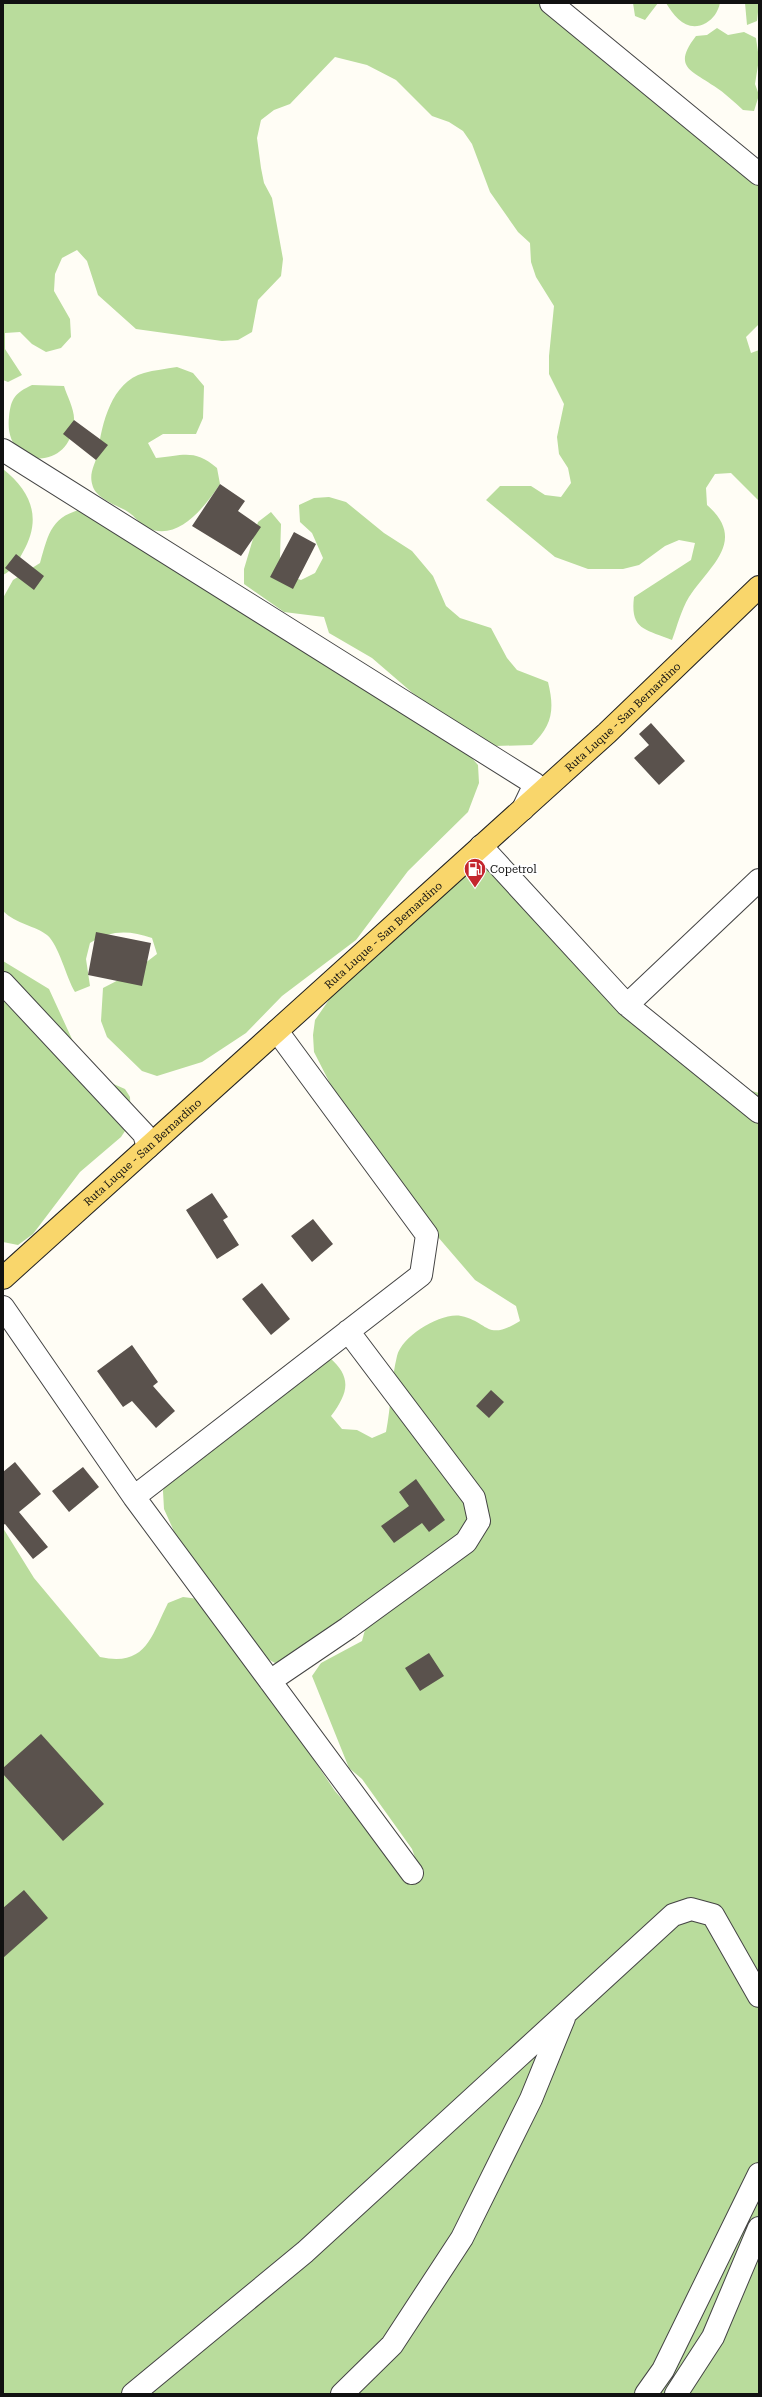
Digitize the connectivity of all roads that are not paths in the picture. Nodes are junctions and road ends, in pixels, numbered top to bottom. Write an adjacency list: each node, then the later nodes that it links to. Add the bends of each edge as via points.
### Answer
1 (551, 3): 2 (street)
2 (759, 174)
3 (3, 450): 5 (street, via 535,784)
4 (759, 587): 5 (main road, Ruta Luque - San Bernardino)
5 (522, 809): 6 (main road, Ruta Luque - San Bernardino)
6 (481, 846): 9 (street); 10 (main road, Ruta Luque - San Bernardino)
7 (759, 880): 9 (street)
8 (3, 983): 12 (street, via 144,1134)
9 (627, 1005): 11 (street)
10 (277, 1031): 12 (main road, Ruta Luque - San Bernardino); 15 (street, via 427,1235 421,1275)
11 (759, 1112)
12 (148, 1147): 13 (main road, Ruta Luque - San Bernardino)
13 (3, 1278)
14 (3, 1307): 16 (street)
15 (348, 1331): 16 (street); 17 (street, via 474,1498 479,1521 466,1542)
16 (134, 1496): 17 (street)
17 (270, 1681): 18 (street)
18 (412, 1874)
19 (759, 1996): 20 (street, via 713,1915 691,1909 673,1915)
20 (566, 2013): 23 (street, via 305,2252); 24 (street, via 532,2099 462,2238 392,2345)
21 (759, 2174): 25 (street, via 663,2370)
22 (759, 2228): 26 (street, via 713,2337)
23 (133, 2394)
24 (342, 2394)
25 (646, 2394)
26 (676, 2394)

